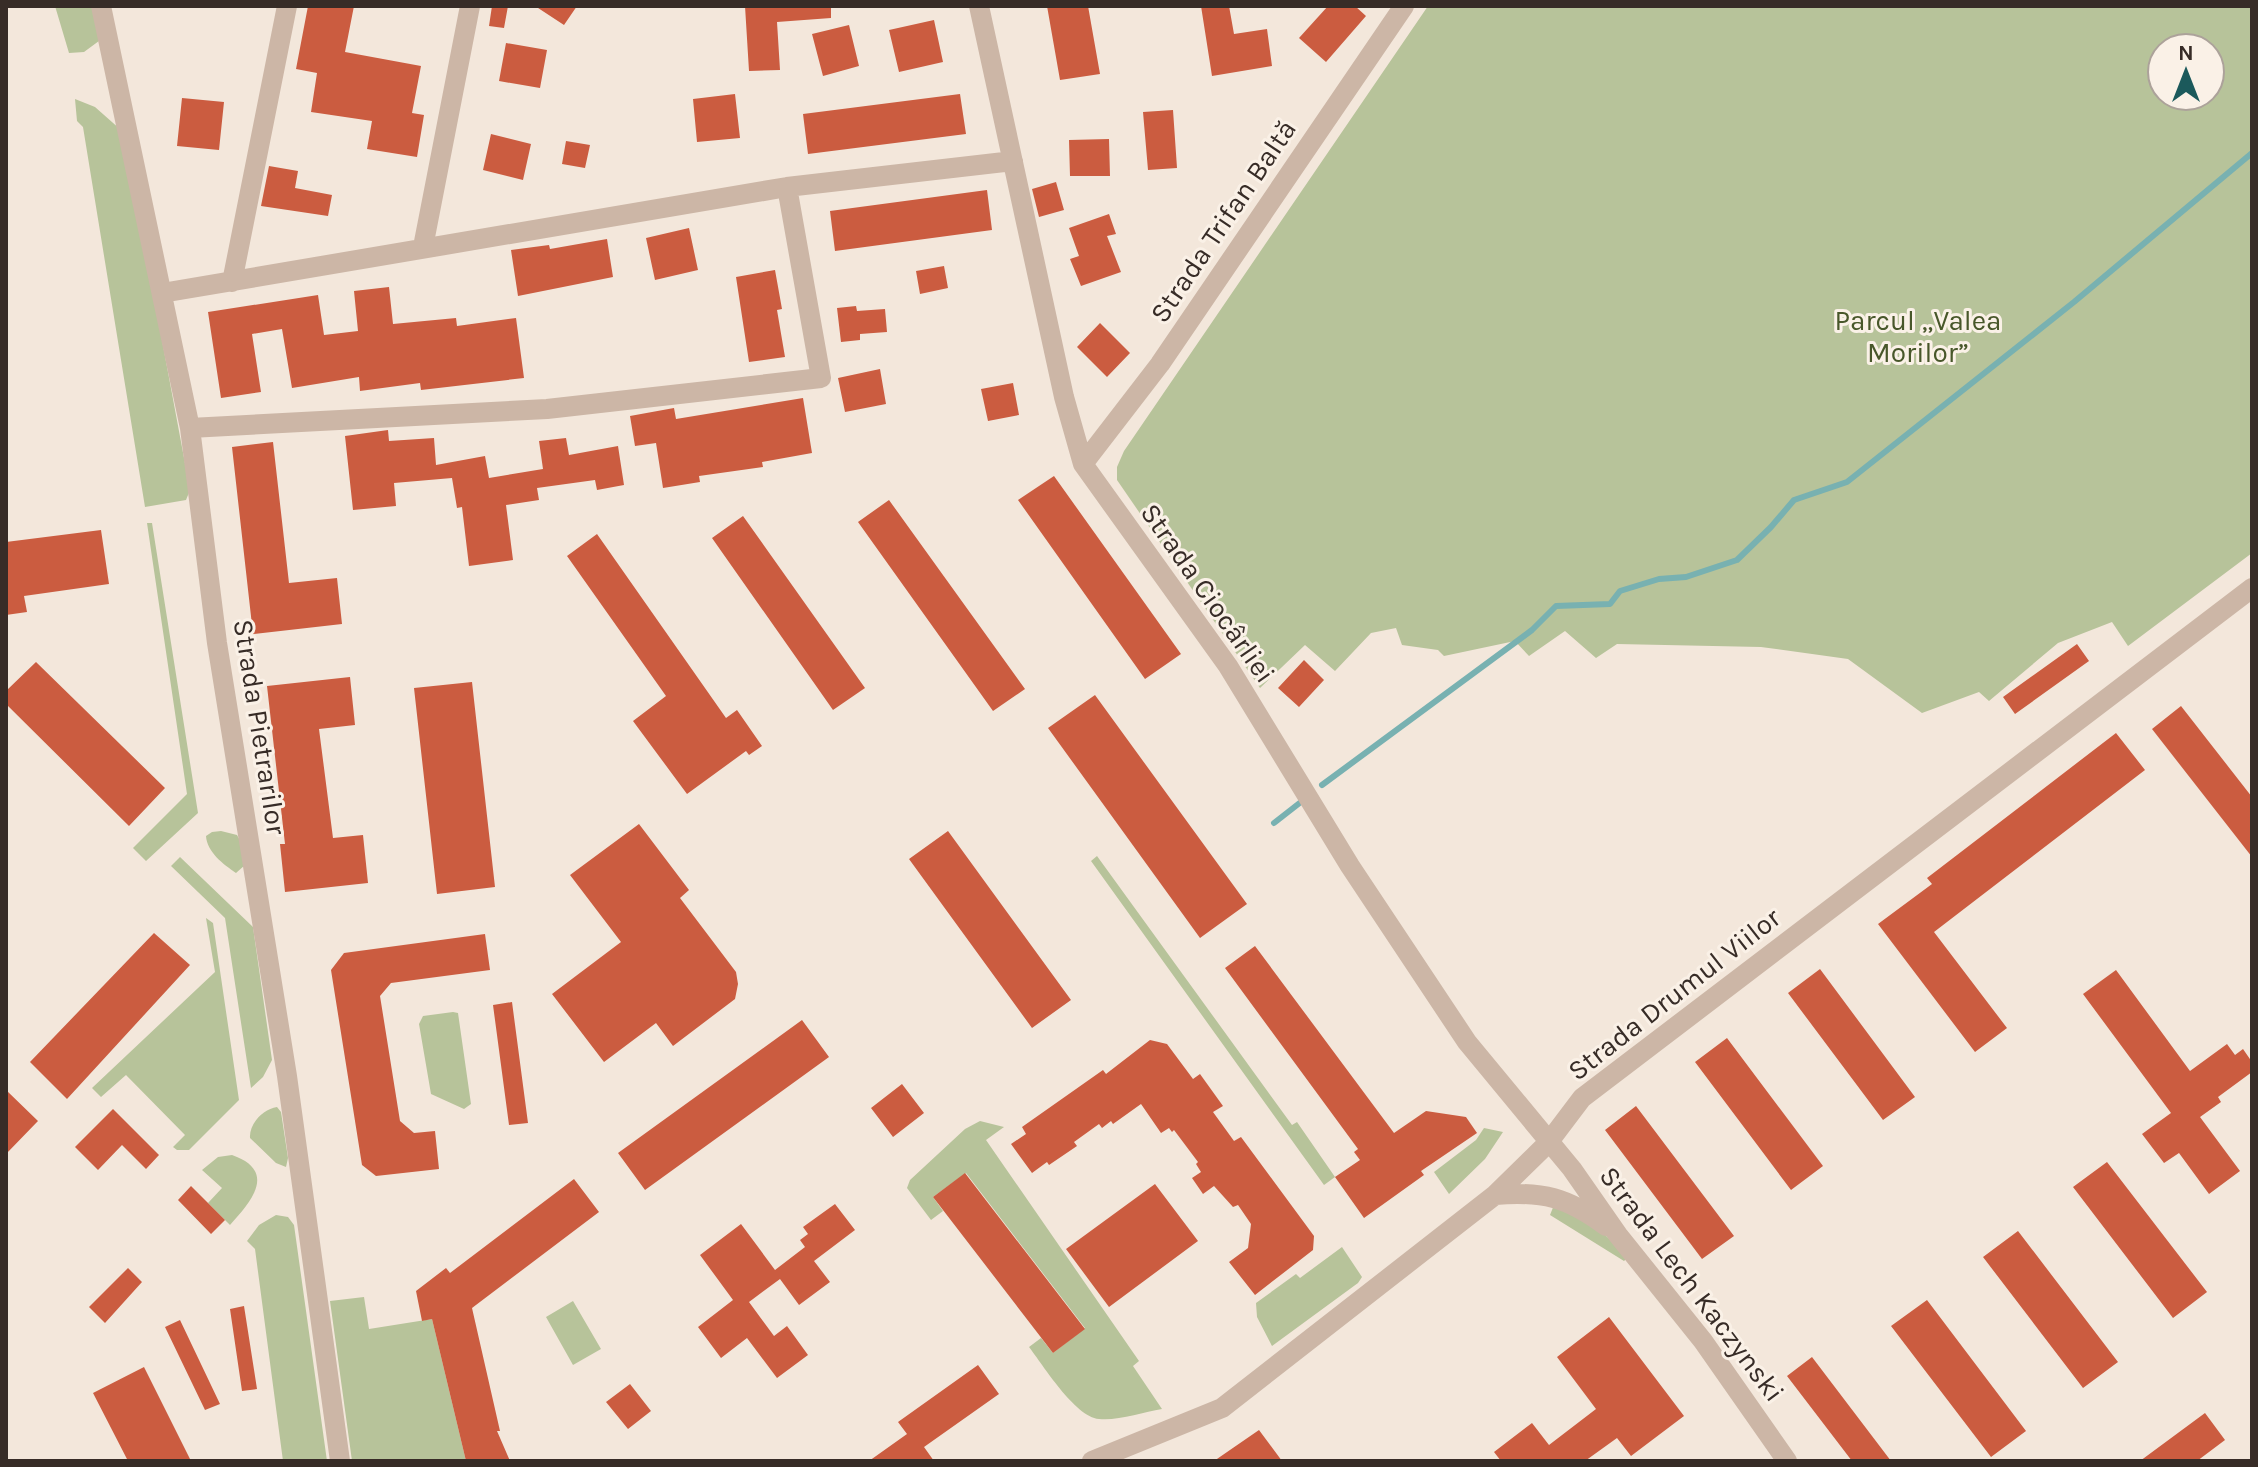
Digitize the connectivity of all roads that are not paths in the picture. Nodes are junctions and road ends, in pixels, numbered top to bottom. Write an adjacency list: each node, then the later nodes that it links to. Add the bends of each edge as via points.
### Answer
1 (101, 6): 10 (street, Strada Pietrarilor)
2 (287, 6): 9 (street)
3 (470, 6): 8 (street)
4 (979, 6): 6 (street, Strada Ciocârliei)
5 (1404, 6): 12 (street, Strada Trifan Baltă, via 1160,364)
6 (1013, 161): 7 (street); 12 (street, Strada Ciocârliei)
7 (787, 187): 8 (street); 11 (street, via 821,378 547,409)
8 (423, 247): 9 (street)
9 (232, 282): 10 (street)
10 (162, 293): 11 (street, Strada Pietrarilor)
11 (190, 428): 17 (street, Strada Pietrarilor, via 217,643 285,1061)
12 (1083, 464): 14 (street, Strada Ciocârliei, via 1228,666 1350,866 1467,1042)
13 (2252, 588): 14 (street, Strada Drumul Viilor, via 1624,1065 1579,1102)
14 (1548, 1143): 15 (street, Strada Drumul Viilor); 16 (street, Strada Lech Kaczynski)
15 (1495, 1195): 16 (street, via 1549,1195); 18 (street, Strada Drumul Viilor, via 1222,1408)
16 (1618, 1235): 19 (street, Strada Lech Kaczynski, via 1703,1341)
17 (340, 1461)
18 (1092, 1461)
19 (1787, 1461)

